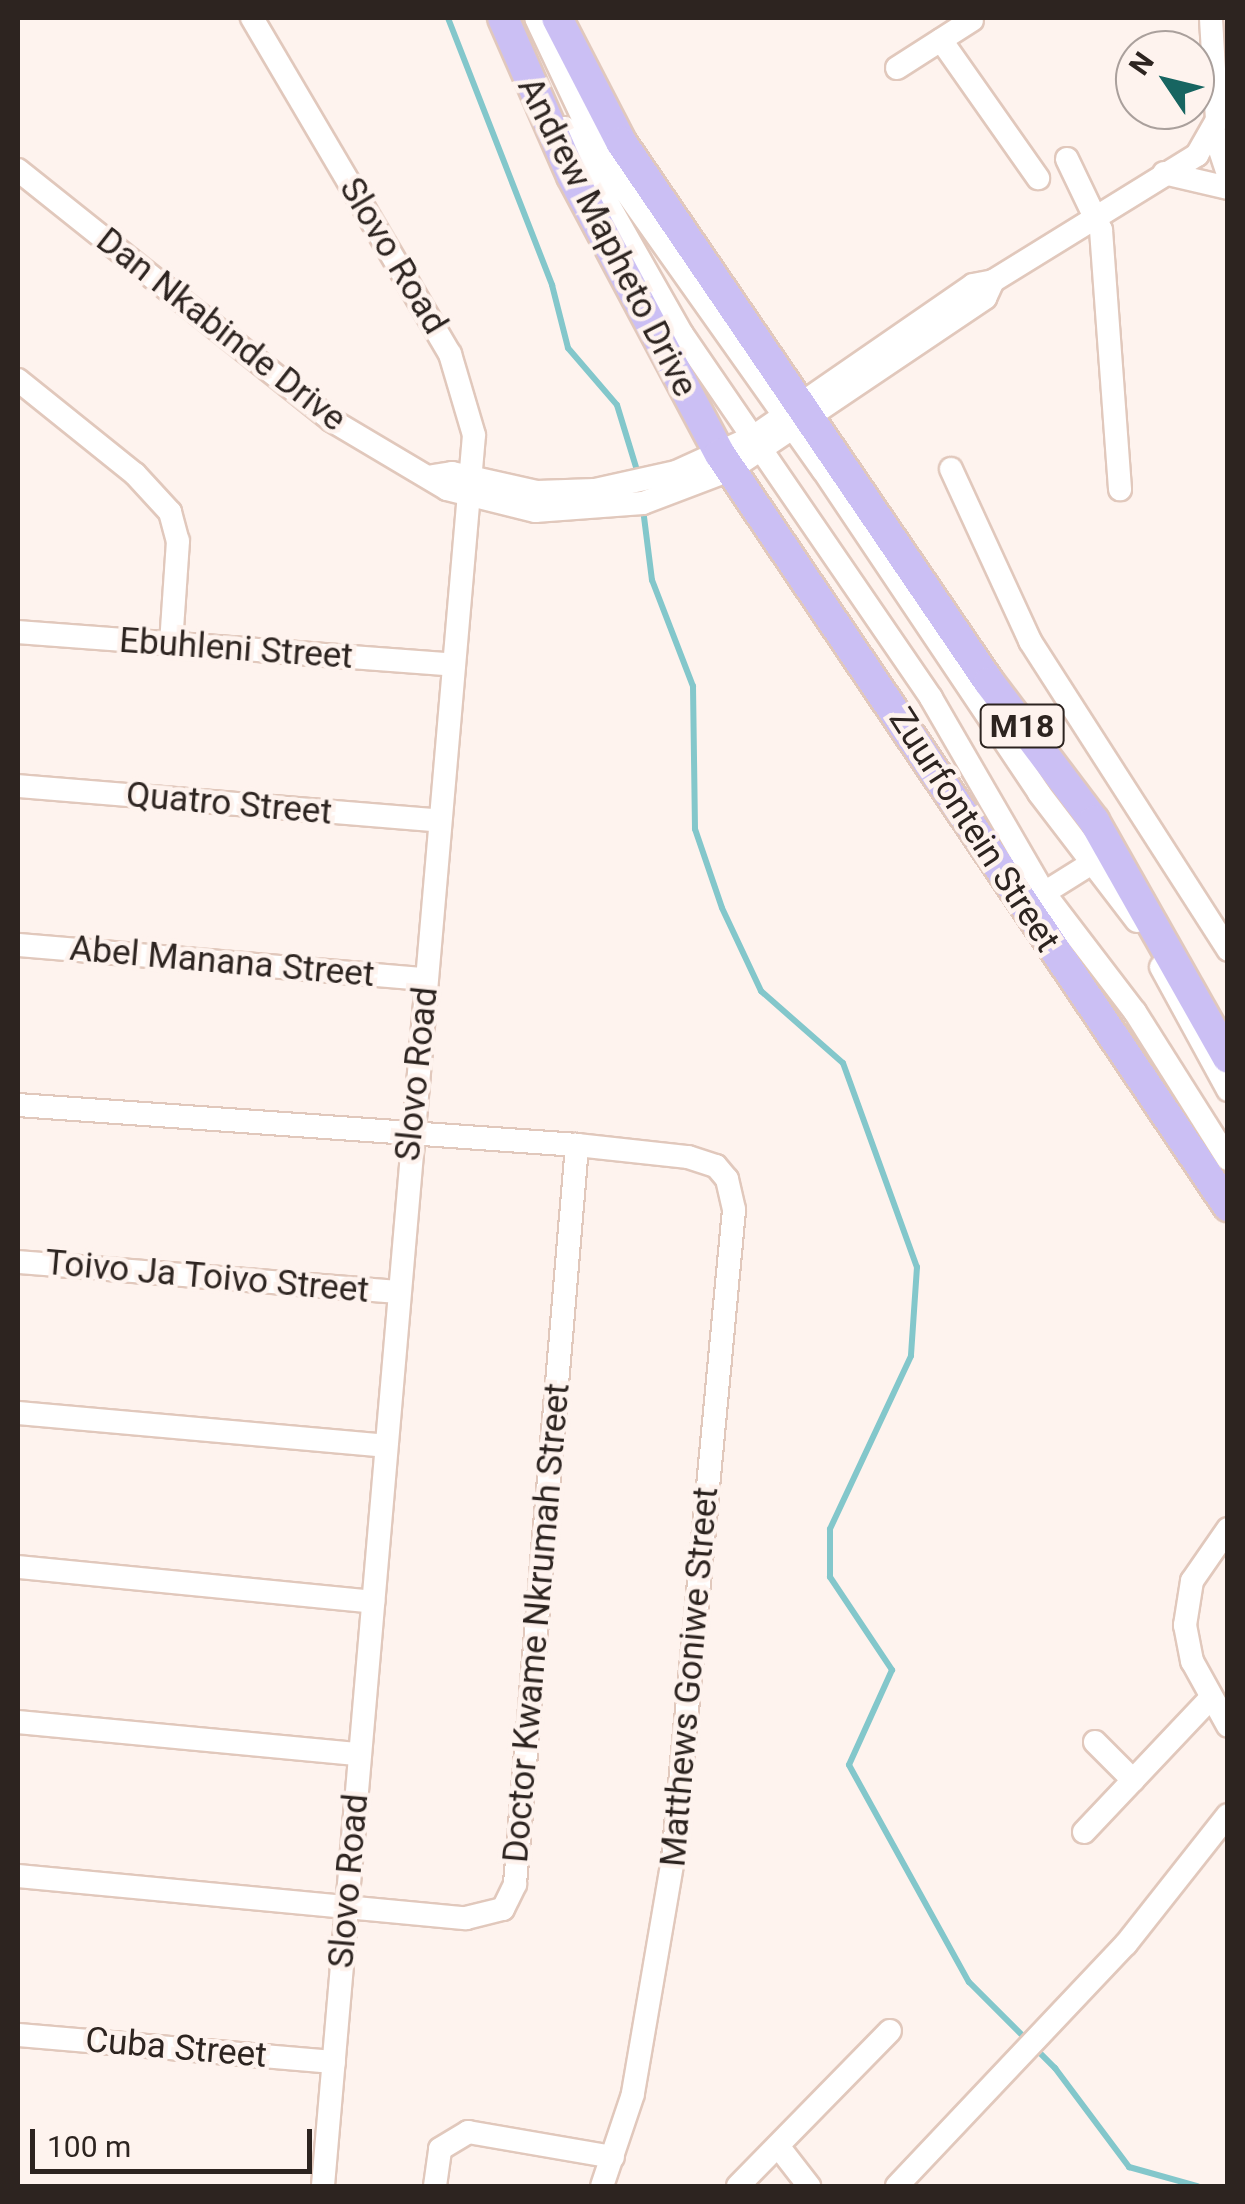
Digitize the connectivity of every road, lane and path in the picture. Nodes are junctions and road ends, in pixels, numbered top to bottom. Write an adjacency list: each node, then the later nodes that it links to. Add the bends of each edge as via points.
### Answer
1 (252, 18): 23 (street, Slovo Road, via 460,373 474,434)
2 (503, 18): 21 (main road, Andrew Mapheto Drive / M18, via 572,176)
3 (518, 18): 20 (street, via 573,144 682,334)
4 (536, 18): 19 (street, via 626,192)
5 (557, 18): 19 (main road, Andrew Mapheto Drive / M18, via 621,142)
6 (1211, 18): 10 (street)
7 (972, 20): 8 (street)
8 (941, 40): 9 (street); 15 (street)
9 (897, 68)
10 (1214, 132): 13 (street, Dan Nkabinde Drive, via 1197,155); 14 (street)
11 (1067, 159): 17 (street)
12 (18, 170): 23 (street, Dan Nkabinde Drive, via 332,420 433,476)
13 (1164, 173): 16 (street); 17 (street, Dan Nkabinde Drive)
14 (1228, 174)
15 (1038, 178)
16 (1228, 188)
17 (1096, 212): 19 (street, Dan Nkabinde Drive, via 993,281 973,285); 24 (street)
18 (18, 380): 26 (street, via 148,484 170,512 178,541)
19 (798, 417): 20 (street, Dan Nkabinde Drive); 30 (street); 35 (main road, M18, via 1094,821)
20 (759, 444): 21 (street, Dan Nkabinde Drive); 31 (street, via 931,698)
21 (725, 462): 23 (street, Dan Nkabinde Drive, via 680,481 595,500); 41 (main road, Zuurfontein Street / M18)
22 (951, 470): 33 (street, via 1030,641)
23 (474, 489): 27 (street, Slovo Road)
24 (1120, 489)
25 (18, 632): 26 (street, Ebuhleni Street)
26 (171, 644): 27 (street, Ebuhleni Street)
27 (454, 666): 29 (street, Slovo Road)
28 (18, 786): 29 (street, Quatro Street)
29 (440, 821): 34 (street, Slovo Road)
30 (1092, 864): 31 (street); 36 (street, via 1138,923)
31 (1044, 893): 40 (street, via 1135,1012)
32 (18, 945): 34 (street, Abel Manana Street)
33 (1228, 950)
34 (426, 980): 38 (street, Slovo Road)
35 (1228, 1058)
36 (1228, 1090)
37 (18, 1105): 38 (street)
38 (410, 1136): 39 (street); 43 (street, Slovo Road)
39 (577, 1145): 58 (street, Doctor Kwame Nkrumah Street, via 511,1898 486,1918); 63 (street, Matthews Goniwe Street, via 716,1166 727,1179 734,1210 674,1859 640,2063)
40 (1228, 1159)
41 (1228, 1206)
42 (18, 1262): 43 (street, Toivo Ja Toivo Street)
43 (396, 1292): 45 (street, Slovo Road)
44 (18, 1413): 45 (street)
45 (386, 1446): 48 (street, Slovo Road)
46 (1228, 1529): 49 (street, via 1202,1558 1186,1602 1192,1661)
47 (18, 1566): 48 (street)
48 (373, 1602): 53 (street, Slovo Road)
49 (1209, 1700): 51 (street); 54 (street)
50 (18, 1722): 53 (street)
51 (1228, 1726)
52 (1095, 1742): 54 (street)
53 (359, 1754): 58 (street, Slovo Road)
54 (1133, 1780): 56 (street)
55 (1228, 1815): 69 (street, via 1126,1944)
56 (1084, 1832)
57 (18, 1876): 58 (street, Doctor Kwame Nkrumah Street)
58 (348, 1904): 61 (street, Slovo Road)
59 (890, 2031): 62 (street)
60 (18, 2035): 61 (street, Cuba Street)
61 (334, 2062): 64 (street, Slovo Road)
62 (778, 2146): 67 (street); 68 (street)
63 (613, 2157): 65 (street, via 468,2132 440,2148); 66 (street, Matthews Goniwe Street)
64 (323, 2186)
65 (435, 2186)
66 (602, 2186)
67 (738, 2186)
68 (809, 2186)
69 (897, 2186)

